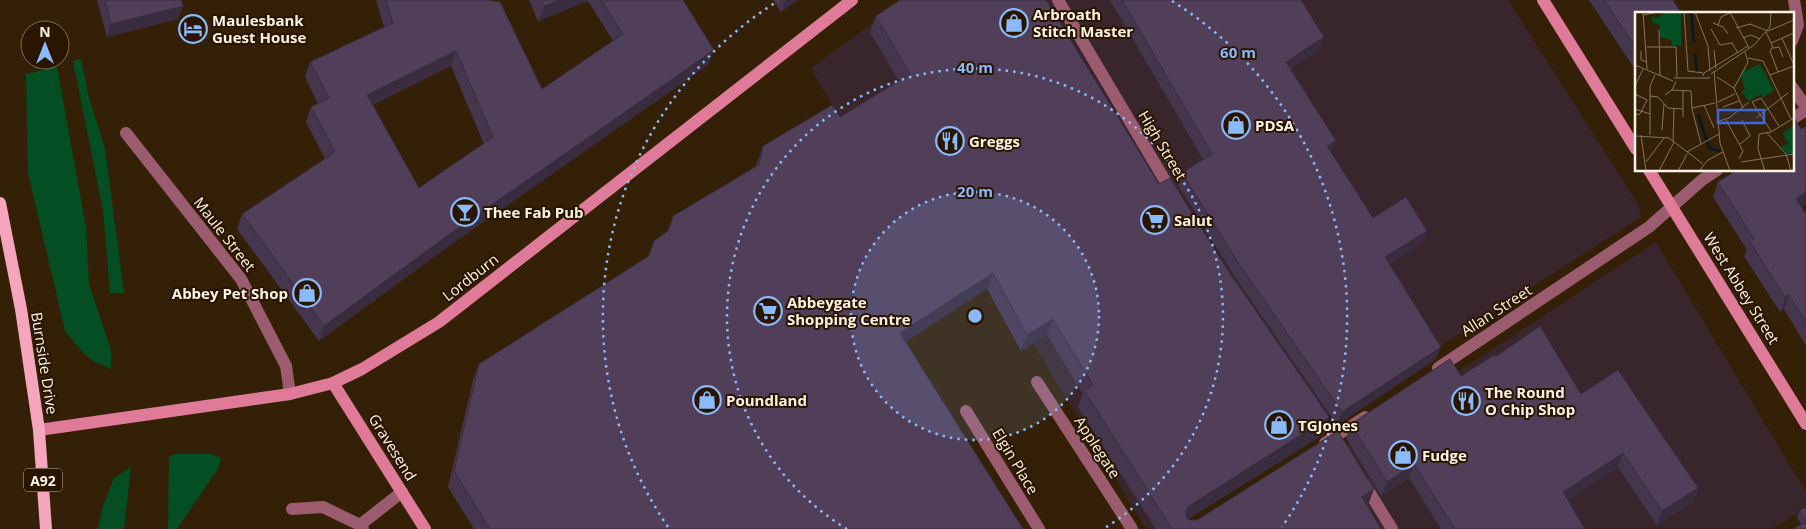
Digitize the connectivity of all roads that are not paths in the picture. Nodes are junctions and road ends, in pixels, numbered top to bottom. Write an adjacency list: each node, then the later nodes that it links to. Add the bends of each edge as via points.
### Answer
1 (852, 0): 18 (street, Lordburn, via 440,322)
2 (1058, 0): 15 (street, High Street)
3 (1542, 0): 10 (street)
4 (1794, 0): 5 (street, via 1798,25)
5 (1794, 36)
6 (1794, 89): 7 (street)
7 (1806, 108): 8 (street)
8 (1794, 117)
9 (126, 133): 19 (street, Maule Street, via 241,279 286,366)
10 (1635, 147)
11 (1650, 171): 14 (street, West Abbey Street)
12 (1716, 171): 14 (street, Allan Street)
13 (0, 203): 23 (main road, Burnside Drive / A92, via 21,309)
14 (1672, 206): 16 (street, Allan Street, via 1642,232); 22 (street, West Abbey Street)
15 (1181, 207)
16 (1426, 376)
17 (1037, 382): 32 (street, Applegate)
18 (333, 383): 19 (street, Lordburn); 26 (street, Gravesend)
19 (290, 394): 23 (street, Lordburn)
20 (1376, 409): 24 (street)
21 (966, 411): 31 (street, Elgin Place)
22 (1806, 424)
23 (39, 430): 29 (main road, Burnside Drive / A92)
24 (1310, 452)
25 (1356, 470): 33 (street)
26 (402, 492): 28 (street); 30 (street, Gravesend)
27 (292, 509): 28 (street, via 323,507)
28 (362, 527)
29 (46, 529)
30 (425, 529)
31 (1039, 529)
32 (1132, 529)
33 (1392, 529)

